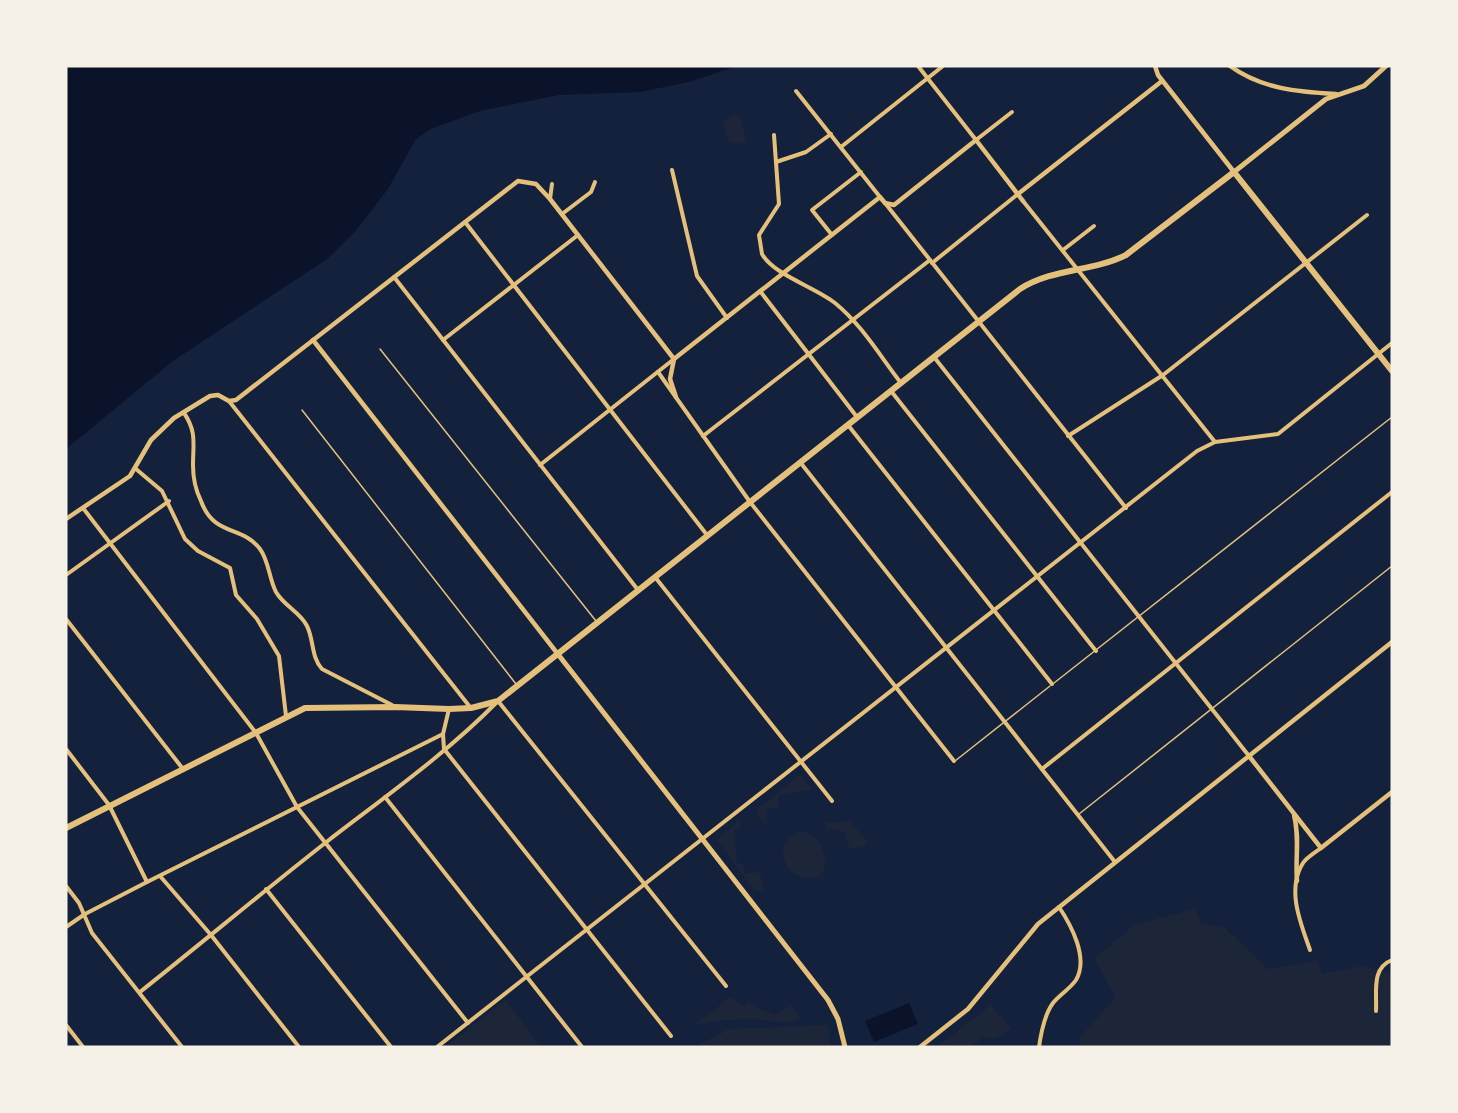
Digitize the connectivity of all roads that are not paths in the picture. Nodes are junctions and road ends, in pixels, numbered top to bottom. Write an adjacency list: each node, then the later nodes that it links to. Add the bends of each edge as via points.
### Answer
1 (918, 66): 6 (street)
2 (943, 66): 6 (street)
3 (1155, 66): 7 (street)
4 (1230, 66): 9 (street, via 1275,88)
5 (1386, 66): 9 (main road, via 1364,86)
6 (928, 79): 13 (street); 14 (street)
7 (1162, 81): 18 (street); 21 (street)
8 (796, 91): 11 (street)
9 (1336, 94): 18 (main road)
10 (1012, 112): 13 (street)
11 (831, 134): 14 (street); 15 (street, via 806,152)
12 (774, 135): 15 (street)
13 (976, 140): 21 (street); 25 (street, via 894,205)
14 (841, 147): 17 (street)
15 (776, 162): 36 (street, via 779,204 758,239 764,258)
16 (672, 170): 40 (street, via 697,276)
17 (861, 172): 22 (street); 30 (street, via 812,210)
18 (1234, 172): 34 (main road); 35 (main road, via 1126,255)
19 (595, 182): 26 (street, via 591,192)
20 (552, 184): 23 (street)
21 (1018, 194): 24 (street); 33 (street)
22 (880, 197): 25 (street); 30 (street)
23 (550, 199): 26 (street); 28 (street, via 536,184 518,181)
24 (1023, 201): 32 (street)
25 (885, 203): 33 (street)
26 (562, 214): 31 (street)
27 (1367, 215): 34 (street)
28 (464, 222): 37 (street); 38 (street)
29 (1094, 226): 32 (street)
30 (832, 235): 36 (street)
31 (578, 236): 38 (street); 50 (street)
32 (1063, 250): 35 (street)
33 (931, 261): 41 (street); 42 (street)
34 (1306, 263): 48 (main road); 53 (street)
35 (1077, 268): 42 (main road, via 1029,284); 53 (street)
36 (783, 273): 39 (street); 41 (street, via 820,291)
37 (394, 277): 43 (street); 44 (street)
38 (513, 286): 44 (street); 59 (street)
39 (760, 291): 40 (street); 47 (street)
40 (727, 318): 50 (street)
41 (852, 319): 47 (street); 54 (street)
42 (978, 322): 49 (main road); 65 (street)
43 (312, 340): 57 (street, via 236,400); 91 (street)
44 (443, 340): 68 (street)
45 (1392, 343): 48 (street)
46 (380, 349): 87 (lane)
47 (808, 354): 61 (street); 64 (street)
48 (1378, 354): 51 (main road); 66 (street, via 1278,434)
49 (934, 356): 54 (main road); 77 (street)
50 (674, 359): 52 (street); 56 (street, via 670,374)
51 (1392, 371)
52 (658, 372): 56 (street); 59 (street)
53 (1163, 375): 65 (street); 66 (street)
54 (901, 383): 55 (main road)
55 (891, 390): 61 (main road); 82 (street)
56 (676, 397): 64 (street)
57 (229, 401): 60 (street, via 214,395); 98 (street)
58 (302, 410): 94 (lane)
59 (609, 410): 68 (street); 76 (street)
60 (184, 413): 69 (street, via 156,435); 97 (street, via 192,425 195,441 195,482 211,520 249,539 262,552 276,592 308,627 322,669)
61 (857, 417): 63 (main road)
62 (1392, 417): 85 (lane)
63 (848, 424): 67 (main road); 84 (street)
64 (703, 436): 72 (street)
65 (1068, 436): 74 (street)
66 (1215, 442): 74 (street, via 1197,451)
67 (799, 462): 72 (main road); 89 (street)
68 (540, 465): 83 (street)
69 (136, 469): 71 (street); 73 (street)
70 (1392, 492): 92 (street)
71 (169, 501): 78 (street); 101 (street, via 185,539 198,551 230,568 236,595 273,641 279,656)
72 (750, 502): 76 (main road); 95 (street)
73 (83, 508): 75 (street); 78 (street)
74 (1126, 508): 77 (street)
75 (66, 519)
76 (707, 535): 81 (main road)
77 (1081, 543): 82 (street); 85 (street)
78 (110, 544): 80 (street); 103 (street)
79 (1392, 566): 99 (lane)
80 (66, 575)
81 (655, 576): 83 (main road); 108 (street)
82 (1039, 576): 84 (street); 90 (street)
83 (638, 590): 87 (main road)
84 (995, 611): 89 (street); 93 (street)
85 (1139, 616): 90 (lane); 92 (street)
86 (66, 619): 110 (street)
87 (597, 622): 91 (main road)
88 (1392, 642): 107 (street)
89 (947, 648): 95 (street); 102 (street)
90 (1096, 651): 93 (lane)
91 (557, 653): 94 (main road); 120 (main road)
92 (1176, 663): 99 (street); 111 (street)
93 (1052, 684): 102 (lane)
94 (517, 686): 96 (main road)
95 (896, 688): 108 (street); 109 (street)
96 (498, 702): 98 (main road); 105 (street); 127 (street)
97 (395, 707): 100 (main road); 101 (main road, via 312,708)
98 (471, 708): 100 (main road)
99 (1211, 708): 107 (street); 118 (lane)
100 (449, 710): 104 (street)
101 (286, 716): 103 (main road)
102 (1005, 722): 109 (lane); 111 (street)
103 (256, 733): 110 (main road); 116 (street)
104 (443, 734): 105 (street); 116 (street)
105 (444, 749): 113 (street); 133 (street)
106 (66, 750): 115 (street)
107 (1249, 756): 117 (street); 123 (street)
108 (802, 762): 114 (street); 120 (street)
109 (954, 762)
110 (183, 769): 115 (main road)
111 (1042, 769): 118 (street)
112 (1392, 792): 122 (street)
113 (385, 797): 121 (street); 137 (street)
114 (832, 801)
115 (109, 805): 119 (main road); 126 (street)
116 (297, 807): 121 (street); 124 (street)
117 (1293, 812): 122 (street); 125 (street, via 1299,840)
118 (1078, 814): 123 (street)
119 (66, 828)
120 (703, 840): 127 (street); 150 (main road, via 828,1000 838,1019)
121 (326, 842): 129 (street); 141 (street)
122 (1321, 848): 125 (street, via 1304,862)
123 (1115, 862): 130 (street)
124 (160, 876): 126 (street); 134 (street)
125 (1297, 881): 135 (street, via 1296,903)
126 (147, 882): 131 (street)
127 (644, 884): 133 (street); 138 (street)
128 (66, 886): 131 (street)
129 (266, 889): 134 (street); 147 (street)
130 (1059, 907): 151 (street, via 1038,924 968,1009); 152 (street, via 1073,927 1080,968 1076,980 1052,1004)
131 (85, 914): 132 (street); 139 (street, via 92,933)
132 (66, 927)
133 (586, 929): 137 (street); 143 (street)
134 (211, 935): 139 (street); 146 (street)
135 (1310, 950)
136 (1392, 960): 140 (street, via 1378,970)
137 (527, 976): 141 (street); 149 (street)
138 (726, 986)
139 (140, 992): 145 (street)
140 (1376, 1011)
141 (468, 1023): 148 (street)
142 (66, 1025): 144 (street)
143 (671, 1036)
144 (83, 1047)
145 (182, 1047)
146 (299, 1047)
147 (391, 1047)
148 (437, 1047)
149 (582, 1047)
150 (844, 1047)
151 (920, 1047)
152 (1039, 1047)

